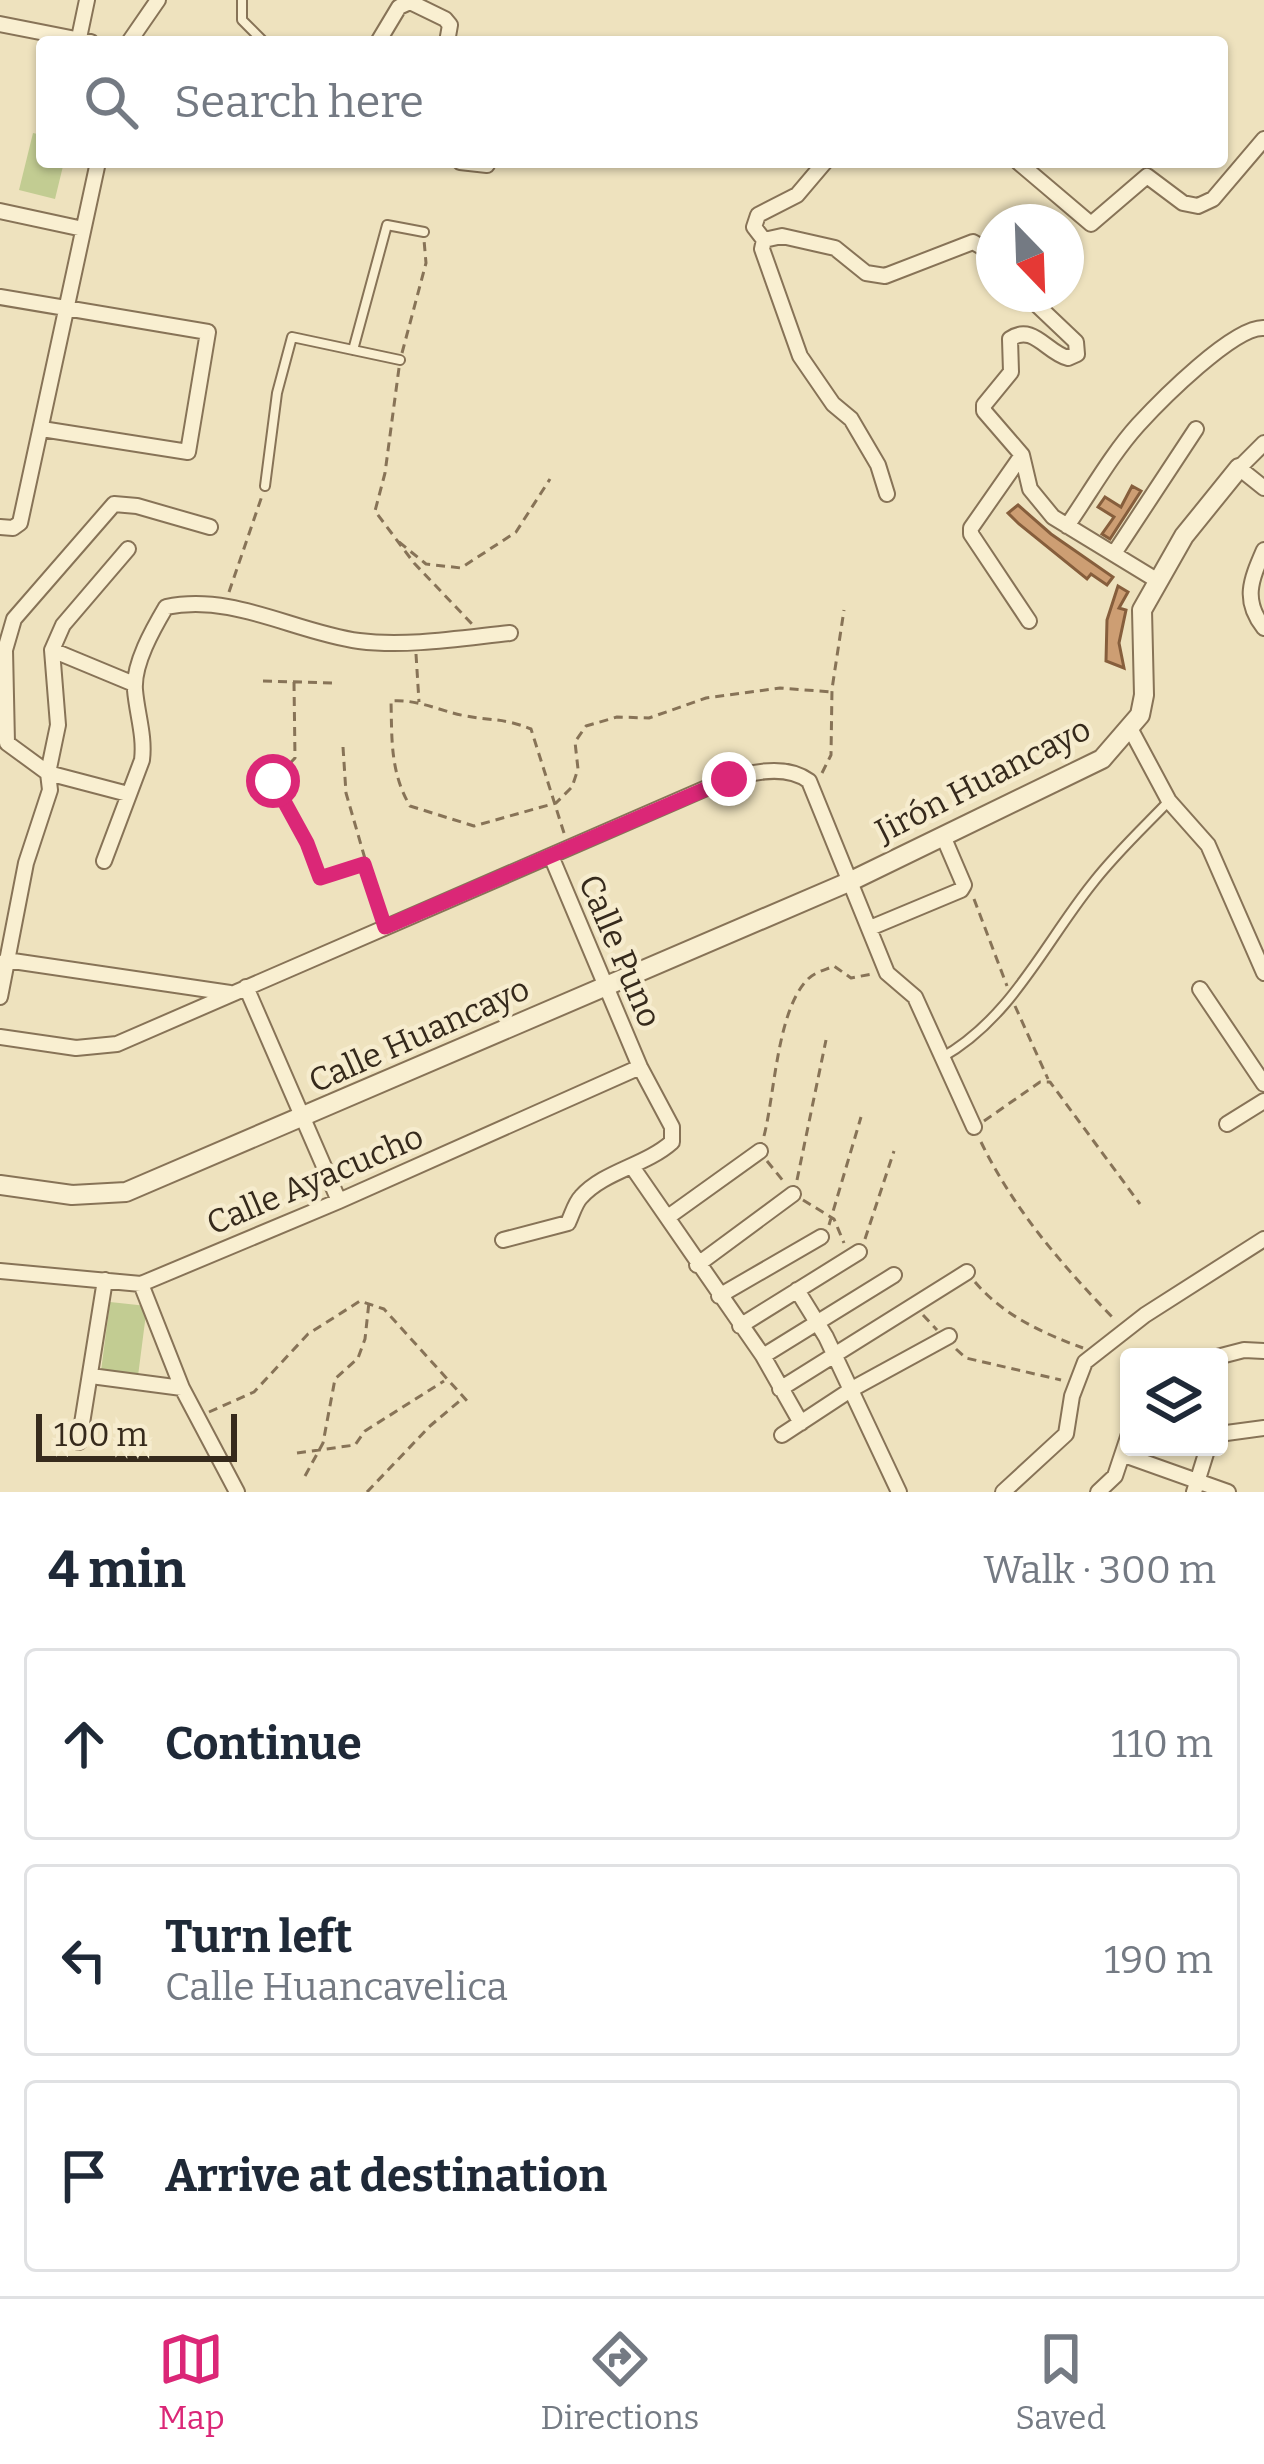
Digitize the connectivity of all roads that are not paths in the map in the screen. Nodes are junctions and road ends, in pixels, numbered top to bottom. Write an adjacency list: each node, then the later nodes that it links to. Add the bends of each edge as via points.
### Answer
1 (87, 0): 7 (street)
2 (158, 0): 8 (street)
3 (242, 0): 9 (lane, via 242,20)
4 (411, 1): 10 (street); 11 (street, via 446,19)
5 (0, 24): 6 (street)
6 (64, 36)
7 (85, 36)
8 (133, 36)
9 (258, 36)
10 (382, 36)
11 (448, 36)
12 (1264, 139): 15 (street, via 1213,199 1184,203 1147,176 1091,224)
13 (97, 168): 17 (street)
14 (820, 168): 19 (street, via 797,195 758,215 754,227)
15 (1025, 168)
16 (0, 212): 17 (street)
17 (83, 229): 22 (street)
18 (424, 232): 25 (lane, via 387,225)
19 (764, 241): 20 (street, via 782,236 835,248 866,273 885,276); 34 (street, via 800,356 851,419)
20 (976, 243)
21 (0, 297): 22 (street)
22 (66, 308): 27 (street); 27 (street, via 206,331 188,452)
23 (1044, 312): 30 (street, via 1076,342 1077,354 1057,356 1024,332 1010,339 1011,372 984,405)
24 (1264, 328): 35 (street, via 1247,331 1196,370 1137,426)
25 (353, 350): 26 (lane); 32 (lane, via 292,338)
26 (400, 360)
27 (42, 429): 36 (street)
28 (1196, 429): 40 (street)
29 (1264, 442): 31 (street)
30 (1022, 455): 35 (street, via 1030,489); 42 (street, via 971,534)
31 (1239, 468): 33 (street); 41 (street, Jirón Huancayo)
32 (266, 486)
33 (1264, 488)
34 (887, 494)
35 (1067, 526): 40 (street)
36 (8, 527)
37 (210, 527): 47 (street, via 114,504 14,620)
38 (128, 549): 45 (street, via 63,625)
39 (1264, 550): 43 (street, via 1248,596)
40 (1115, 552): 41 (street)
41 (1158, 581): 48 (street, Jirón Huancayo, via 1142,610 1144,695)
42 (1028, 621)
43 (1264, 628)
44 (510, 633): 46 (street, via 360,641 226,605 188,603 166,607)
45 (52, 650): 46 (street); 49 (street, via 58,725)
46 (134, 683): 50 (street, via 144,744)
47 (2, 718): 49 (street, via 7,743)
48 (1130, 730): 51 (street); 52 (street, Jirón Huancayo, via 1102,759)
49 (48, 772): 50 (street); 57 (street)
50 (128, 794): 54 (street)
51 (1169, 801): 58 (street, via 1208,845); 65 (lane, via 1089,886 1011,996 966,1044)
52 (944, 836): 55 (street, Jirón Huancayo); 56 (street, via 961,890)
53 (551, 856): 55 (street, via 729,779 796,773 811,786); 59 (street); 60 (street, Calle Puno)
54 (104, 861)
55 (851, 880): 56 (street); 60 (street, Calle Huancayo)
56 (870, 928): 65 (street, via 885,968 915,997)
57 (7, 960): 62 (street); 63 (street)
58 (1264, 973)
59 (246, 987): 62 (street); 69 (street)
60 (604, 987): 66 (street, Calle Puno); 69 (street, Calle Huancayo)
61 (1200, 988): 67 (street)
62 (230, 993): 64 (street, via 101,1048)
63 (0, 997)
64 (0, 1037)
65 (941, 1058): 71 (street)
66 (640, 1066): 73 (street, Calle Puno, via 672,1126 672,1142); 76 (street, Calle Ayacucho)
67 (1264, 1084)
68 (1264, 1100): 70 (street)
69 (302, 1119): 74 (street, Calle Huancayo, via 110,1196); 76 (street)
70 (1227, 1124)
71 (974, 1127)
72 (760, 1151): 77 (street)
73 (633, 1168): 77 (street); 80 (street, via 579,1198 568,1223)
74 (0, 1185)
75 (793, 1194): 82 (street)
76 (339, 1201): 87 (street, Calle Ayacucho)
77 (668, 1217): 82 (street)
78 (821, 1237): 89 (street)
79 (1264, 1239): 112 (street, via 1085,1362 1066,1434)
80 (503, 1240)
81 (854, 1256): 88 (street)
82 (697, 1265): 89 (street)
83 (0, 1271): 86 (street, Calle Ayacucho)
84 (967, 1272): 95 (street)
85 (894, 1275): 90 (street)
86 (104, 1280): 87 (street, Calle Ayacucho); 97 (street)
87 (141, 1284): 98 (street)
88 (797, 1290): 90 (street); 91 (street)
89 (719, 1296): 91 (street)
90 (818, 1322): 95 (street); 96 (street)
91 (740, 1326): 96 (street)
92 (947, 1338): 100 (street)
93 (1264, 1351): 94 (street)
94 (1228, 1354)
95 (835, 1356): 99 (street); 100 (street)
96 (763, 1357): 99 (street)
97 (92, 1376): 98 (street); 105 (street)
98 (182, 1388): 110 (street)
99 (780, 1389): 101 (street)
100 (852, 1389): 101 (street); 111 (street)
101 (801, 1423): 104 (street)
102 (1264, 1427): 103 (street)
103 (1228, 1433)
104 (782, 1435)
105 (80, 1442)
106 (1124, 1456): 113 (street)
107 (1126, 1456): 109 (street)
108 (1205, 1456): 109 (street)
109 (1196, 1487): 114 (street)
110 (237, 1492)
111 (899, 1492)
112 (1003, 1492)
113 (1098, 1492)
114 (1228, 1492)

